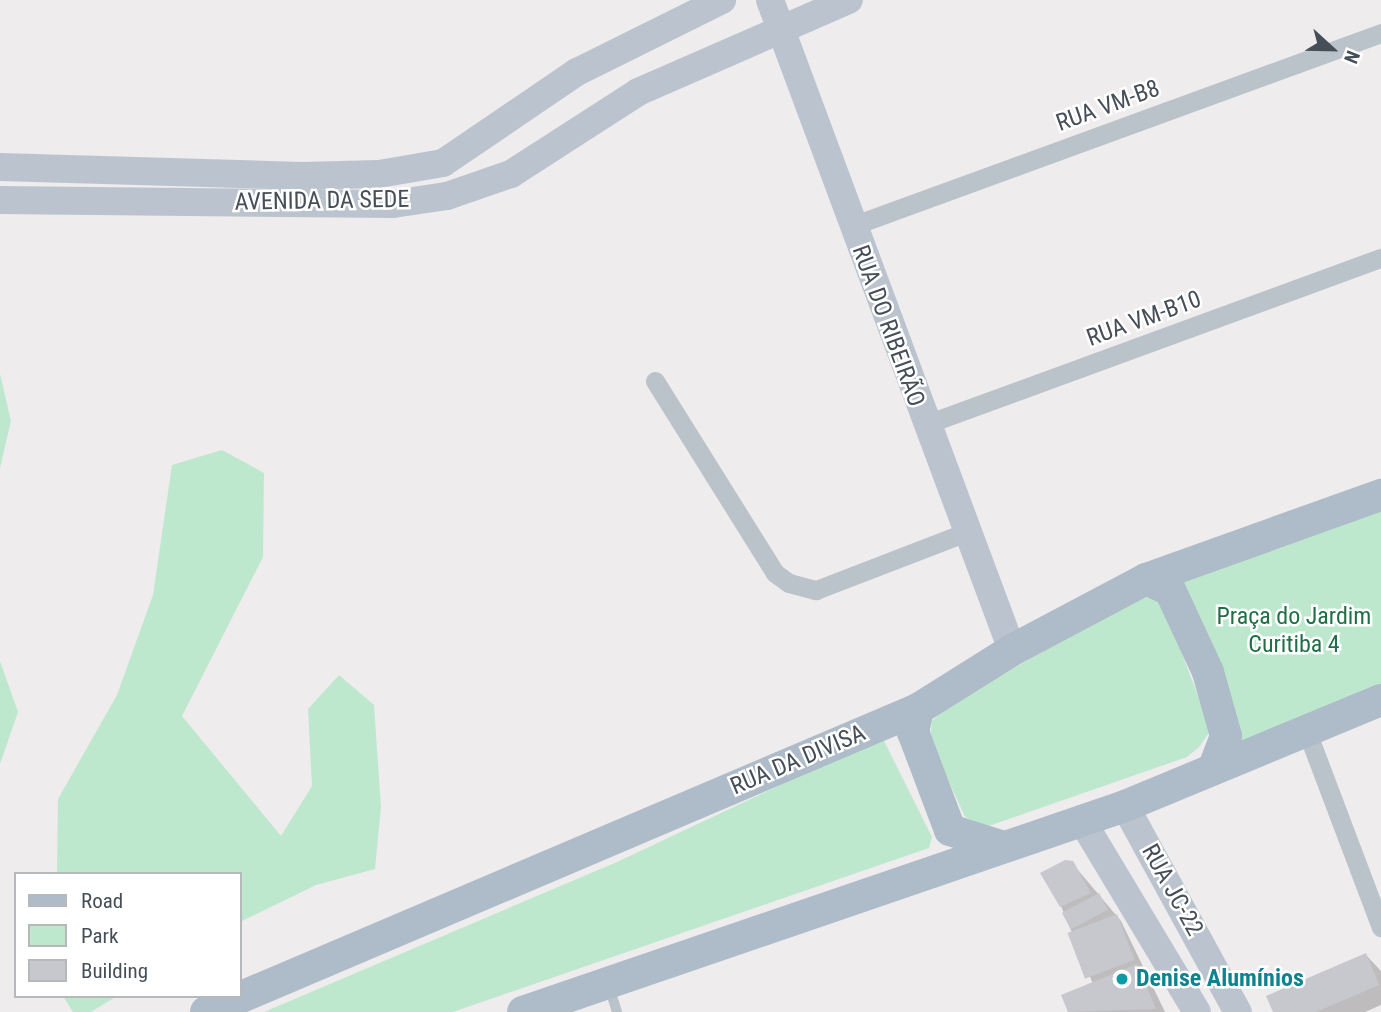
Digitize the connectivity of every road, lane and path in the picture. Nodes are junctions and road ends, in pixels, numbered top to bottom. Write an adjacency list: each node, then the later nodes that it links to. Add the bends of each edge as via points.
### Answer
1 (722, 0): 5 (street, AVENIDA DA SEDE, via 577,72 443,163 379,174 302,176)
2 (849, 0): 3 (street, AVENIDA DA SEDE)
3 (773, 13): 6 (street, AVENIDA DA SEDE, via 511,174 447,195 393,204); 7 (street, RUA DO RIBEIRÃO)
4 (1381, 33): 7 (street, RUA VM-B8)
5 (0, 167)
6 (0, 200)
7 (852, 226): 10 (street, RUA DO RIBEIRÃO)
8 (1381, 258): 10 (street, RUA VM-B10)
9 (655, 381): 12 (street, via 775,573 802,590 816,590)
10 (925, 425): 12 (street, RUA DO RIBEIRÃO)
11 (1381, 495): 13 (main road, RUA DA DIVISA)
12 (966, 532): 14 (street, RUA DO RIBEIRÃO)
13 (1146, 579): 14 (main road, RUA DA DIVISA); 18 (main road, via 1170,590 1208,672 1226,736)
14 (1012, 650): 16 (main road, RUA DA DIVISA)
15 (1381, 700): 17 (main road)
16 (918, 709): 21 (main road, via 913,732 950,830); 23 (main road, RUA DA DIVISA)
17 (1306, 729): 18 (main road); 22 (street)
18 (1215, 765): 19 (main road)
19 (1125, 806): 20 (main road); 29 (street, RUA JC-22)
20 (1081, 819): 21 (main road); 28 (street, RUA JC-22)
21 (1000, 846): 25 (main road)
22 (1381, 927)
23 (242, 997)
24 (239, 998): 26 (main road, RUA DA DIVISA)
25 (612, 998): 27 (main road)
26 (206, 1012)
27 (523, 1012)
28 (1197, 1012)
29 (1238, 1012)

